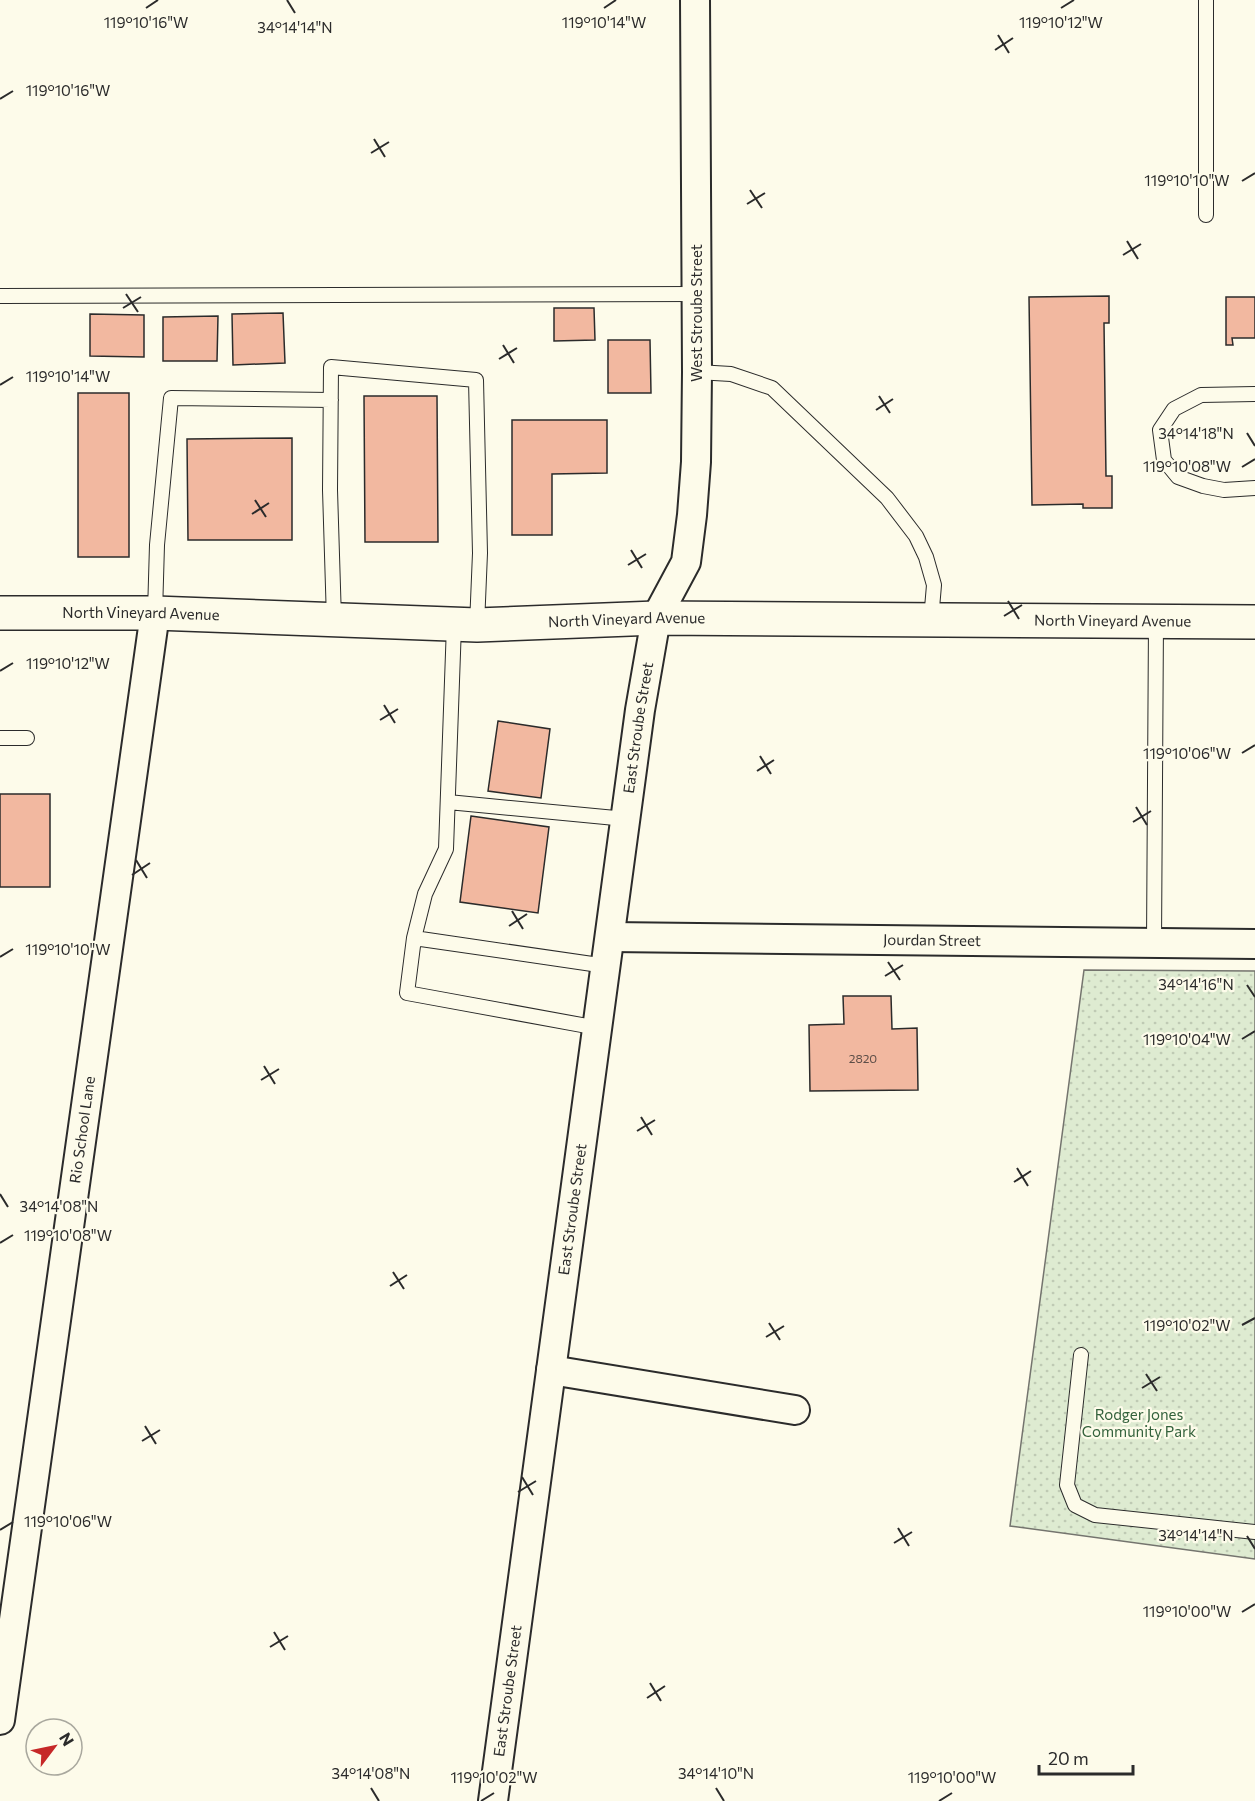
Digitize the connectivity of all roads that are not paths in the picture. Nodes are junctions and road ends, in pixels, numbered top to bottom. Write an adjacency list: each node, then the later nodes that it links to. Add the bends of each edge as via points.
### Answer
1 (694, 0): 4 (street, West Stroube Street)
2 (1206, 0): 3 (lane)
3 (1206, 215)
4 (697, 294): 5 (lane); 6 (street, West Stroube Street)
5 (0, 296)
6 (697, 372): 12 (street, West Stroube Street, via 696,462 686,562); 14 (lane, via 731,374 772,388 887,498 916,536 926,557 934,585)
7 (1255, 394): 9 (lane, via 1201,395 1174,409 1160,430 1164,460 1178,477 1224,490)
8 (330, 400): 11 (lane, via 171,398 156,545); 13 (lane); 17 (lane, via 331,367 476,380 480,553)
9 (1255, 488)
10 (0, 613): 11 (main road, North Vineyard Avenue)
11 (155, 613): 13 (main road, North Vineyard Avenue); 32 (street, Rio School Lane)
12 (656, 618): 14 (main road, North Vineyard Avenue); 17 (main road, North Vineyard Avenue); 21 (street, East Stroube Street)
13 (334, 620): 17 (main road, North Vineyard Avenue)
14 (931, 620): 15 (main road, North Vineyard Avenue)
15 (1156, 621): 16 (main road, North Vineyard Avenue); 24 (lane)
16 (1255, 622)
17 (466, 625): 20 (lane)
18 (0, 738): 19 (lane)
19 (27, 738)
20 (448, 802): 21 (lane); 23 (lane, via 446,849 425,894)
21 (626, 819): 22 (street, East Stroube Street)
22 (610, 937): 24 (street, Jourdan Street); 26 (street, East Stroube Street)
23 (414, 938): 26 (lane); 27 (lane, via 408,993)
24 (1154, 943): 25 (street, Jourdan Street)
25 (1255, 944)
26 (606, 966): 27 (street, East Stroube Street)
27 (598, 1028): 29 (street, East Stroube Street)
28 (1081, 1355): 31 (lane, via 1067,1485 1075,1505 1095,1515)
29 (551, 1370): 30 (street); 33 (street, East Stroube Street)
30 (795, 1410)
31 (1255, 1532)
32 (0, 1720)
33 (493, 1801)

